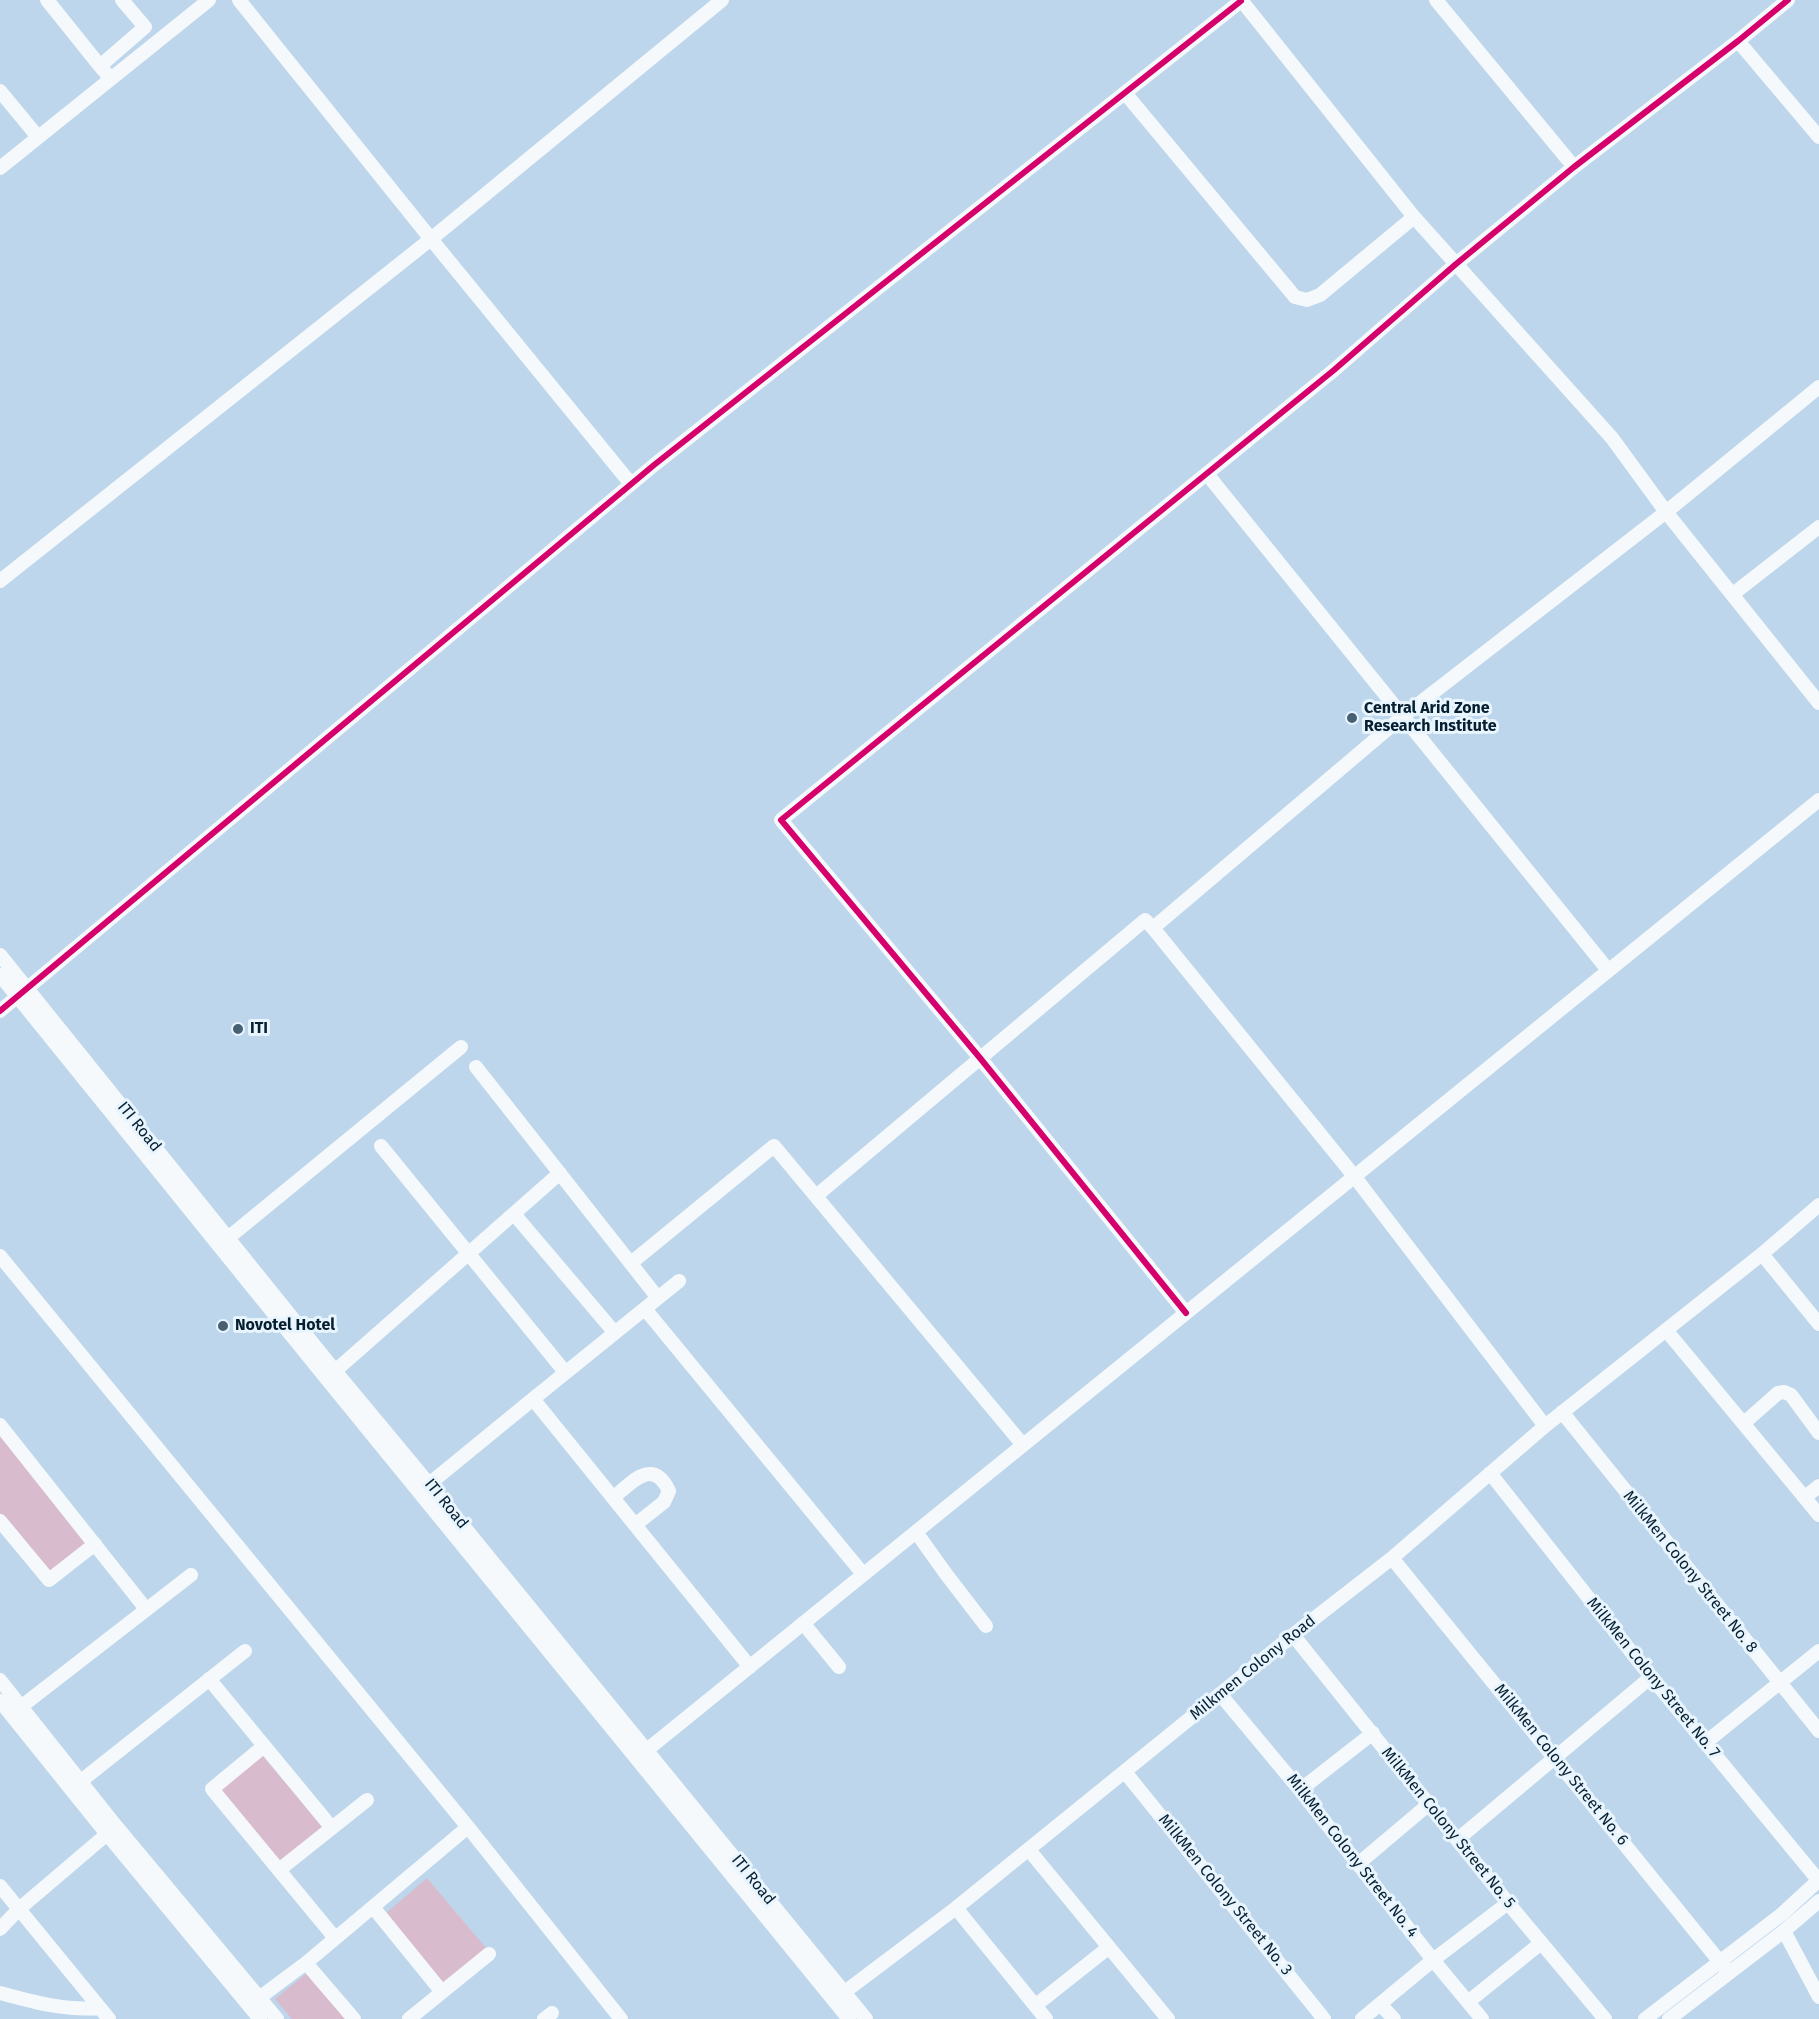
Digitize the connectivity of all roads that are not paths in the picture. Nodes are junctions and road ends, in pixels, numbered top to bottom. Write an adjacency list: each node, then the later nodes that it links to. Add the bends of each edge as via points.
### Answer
1 (47, 0): 12 (street)
2 (122, 0): 12 (street, via 145,27)
3 (209, 0): 13 (street)
4 (239, 0): 21 (street)
5 (722, 0): 21 (street)
6 (1436, 0): 18 (street)
7 (1764, 0): 10 (street)
8 (1788, 0): 10 (street)
9 (1241, 1): 15 (street); 20 (street)
10 (1774, 12): 11 (street)
11 (1738, 41): 17 (street); 18 (street)
12 (100, 66): 13 (street)
13 (111, 78): 16 (street)
14 (0, 91): 16 (street)
15 (1125, 93): 20 (street, via 1295,297 1307,300 1320,295); 25 (street)
16 (38, 137): 19 (street)
17 (1819, 137)
18 (1574, 167): 22 (street)
19 (0, 168)
20 (1414, 217): 22 (street)
21 (431, 239): 25 (street); 28 (street)
22 (1456, 264): 24 (street); 26 (street, via 1612,438)
23 (1819, 387): 26 (street)
24 (1207, 474): 31 (street); 40 (street, via 781,820)
25 (632, 484): 37 (street)
26 (1666, 512): 29 (street); 31 (street)
27 (1819, 527): 29 (street)
28 (0, 581)
29 (1733, 594): 30 (street)
30 (1819, 704)
31 (1403, 716): 33 (street); 35 (street)
32 (1819, 800): 35 (street)
33 (1153, 928): 40 (street, via 1145,920); 44 (street)
34 (0, 955): 37 (street)
35 (1608, 970): 44 (street)
36 (3, 984): 37 (street, ITI Road)
37 (22, 992): 38 (street); 48 (street, ITI Road); 71 (street, ITI Road)
38 (0, 1011)
39 (461, 1047): 48 (street)
40 (980, 1058): 45 (street); 56 (street)
41 (476, 1067): 43 (street)
42 (381, 1146): 49 (street)
43 (560, 1173): 47 (street); 52 (street)
44 (1354, 1176): 56 (street); 66 (street)
45 (816, 1196): 52 (street, via 774,1146); 68 (street)
46 (1819, 1205): 50 (street)
47 (514, 1214): 49 (street); 59 (street)
48 (228, 1238): 60 (street, ITI Road)
49 (469, 1254): 60 (street); 61 (street)
50 (1762, 1254): 57 (street); 58 (street, Milkmen Colony Road)
51 (0, 1256): 108 (street)
52 (631, 1263): 54 (street)
53 (679, 1281): 54 (street)
54 (658, 1298): 55 (street)
55 (645, 1309): 59 (street); 81 (street)
56 (1186, 1312): 68 (street)
57 (1819, 1324)
58 (1666, 1330): 63 (street, Milkmen Colony Road); 64 (street)
59 (615, 1333): 61 (street)
60 (335, 1371): 71 (street, ITI Road)
61 (565, 1372): 62 (street)
62 (532, 1399): 71 (street); 73 (street)
63 (1562, 1412): 66 (street, Milkmen Colony Road); 93 (street, MilkMen Colony Street No. 8)
64 (1744, 1423): 67 (street, via 1784,1392 1791,1395); 72 (street)
65 (0, 1425): 78 (street)
66 (1545, 1426): 69 (street, Milkmen Colony Road)
67 (1819, 1433)
68 (1023, 1445): 77 (street)
69 (1490, 1473): 79 (street, Milkmen Colony Road); 90 (street, MilkMen Colony Street No. 7)
70 (1819, 1486): 72 (street)
71 (424, 1487): 101 (street, ITI Road)
72 (1805, 1497): 74 (street)
73 (613, 1498): 76 (street); 76 (street, via 645,1473 658,1476 666,1485 669,1491 664,1502)
74 (1819, 1515)
75 (0, 1521): 78 (street, via 49,1580)
76 (635, 1525): 88 (street)
77 (916, 1532): 81 (street); 84 (street)
78 (94, 1544): 82 (street)
79 (1392, 1557): 85 (street, Milkmen Colony Road); 102 (street, MilkMen Colony Street No. 6)
80 (191, 1575): 82 (street)
81 (863, 1575): 83 (street)
82 (146, 1609): 96 (street)
83 (803, 1623): 88 (street); 89 (street)
84 (986, 1626)
85 (1293, 1635): 94 (street, Milkmen Colony Road); 98 (street, MilkMen Colony Street No. 5)
86 (245, 1651): 91 (street)
87 (1819, 1652): 93 (street)
88 (750, 1667): 101 (street)
89 (839, 1667)
90 (1651, 1677): 99 (street, MilkMen Colony Street No. 7); 102 (street)
91 (209, 1679): 100 (street); 104 (street)
92 (0, 1680): 96 (street)
93 (1780, 1683): 97 (street, MilkMen Colony Street No. 8); 99 (street)
94 (1220, 1694): 103 (street, Milkmen Colony Road); 105 (street, MilkMen Colony Street No. 4)
95 (0, 1701): 110 (street)
96 (22, 1706): 104 (street)
97 (1819, 1731)
98 (1373, 1733): 105 (street); 107 (street, MilkMen Colony Street No. 5)
99 (1705, 1743): 115 (street, MilkMen Colony Street No. 7)
100 (264, 1746): 109 (street); 114 (street, via 212,1789)
101 (642, 1754): 134 (street, ITI Road)
102 (1556, 1758): 111 (street); 129 (street, MilkMen Colony Street No. 6)
103 (1125, 1772): 112 (street, Milkmen Colony Road); 150 (street, MilkMen Colony Street No. 3)
104 (81, 1780): 110 (street)
105 (1300, 1790): 113 (street, MilkMen Colony Street No. 4)
106 (367, 1800): 109 (street)
107 (1429, 1804): 111 (street, MilkMen Colony Street No. 5); 113 (street)
108 (468, 1827): 119 (street); 145 (street)
109 (332, 1828): 114 (street)
110 (112, 1830): 121 (street); 136 (street); 141 (street)
111 (1458, 1839): 118 (street, MilkMen Colony Street No. 5)
112 (1029, 1850): 120 (street, Milkmen Colony Road); 126 (street)
113 (1358, 1864): 128 (street, MilkMen Colony Street No. 4)
114 (279, 1870): 124 (street)
115 (1819, 1880): 129 (street, via 1782,1914)
116 (0, 1886): 121 (street)
117 (1819, 1901): 123 (street)
118 (1508, 1903): 125 (street, MilkMen Colony Street No. 5); 128 (street)
119 (373, 1907): 124 (street); 132 (street)
120 (956, 1908): 134 (street, Milkmen Colony Road); 139 (street)
121 (19, 1909): 122 (street); 140 (street)
122 (0, 1929)
123 (1784, 1931): 131 (street); 135 (street)
124 (335, 1938): 130 (street)
125 (1541, 1943): 137 (street); 154 (street, MilkMen Colony Street No. 5)
126 (1108, 1948): 139 (street); 149 (street)
127 (489, 1954): 132 (street)
128 (1433, 1960): 137 (street, MilkMen Colony Street No. 4); 138 (street)
129 (1720, 1960): 131 (street, MilkMen Colony Street No. 6); 155 (street)
130 (306, 1963): 136 (street); 143 (street)
131 (1729, 1973): 156 (street)
132 (442, 1992): 144 (street)
133 (0, 1993): 140 (street, via 40,2004)
134 (839, 1996): 146 (street, ITI Road); 147 (street, ITI Road)
135 (1819, 1997)
136 (259, 1998): 142 (street)
137 (1468, 2002): 153 (street, MilkMen Colony Street No. 4)
138 (1380, 2004): 151 (street); 152 (street)
139 (1036, 2005): 148 (street)
140 (105, 2013)
141 (260, 2019)
142 (277, 2019)
143 (354, 2019)
144 (409, 2019)
145 (621, 2019)
146 (849, 2019)
147 (866, 2019)
148 (1046, 2019)
149 (1167, 2019)
150 (1324, 2019)
151 (1362, 2019)
152 (1394, 2019)
153 (1482, 2019)
154 (1605, 2019)
155 (1645, 2019)
156 (1669, 2019)

